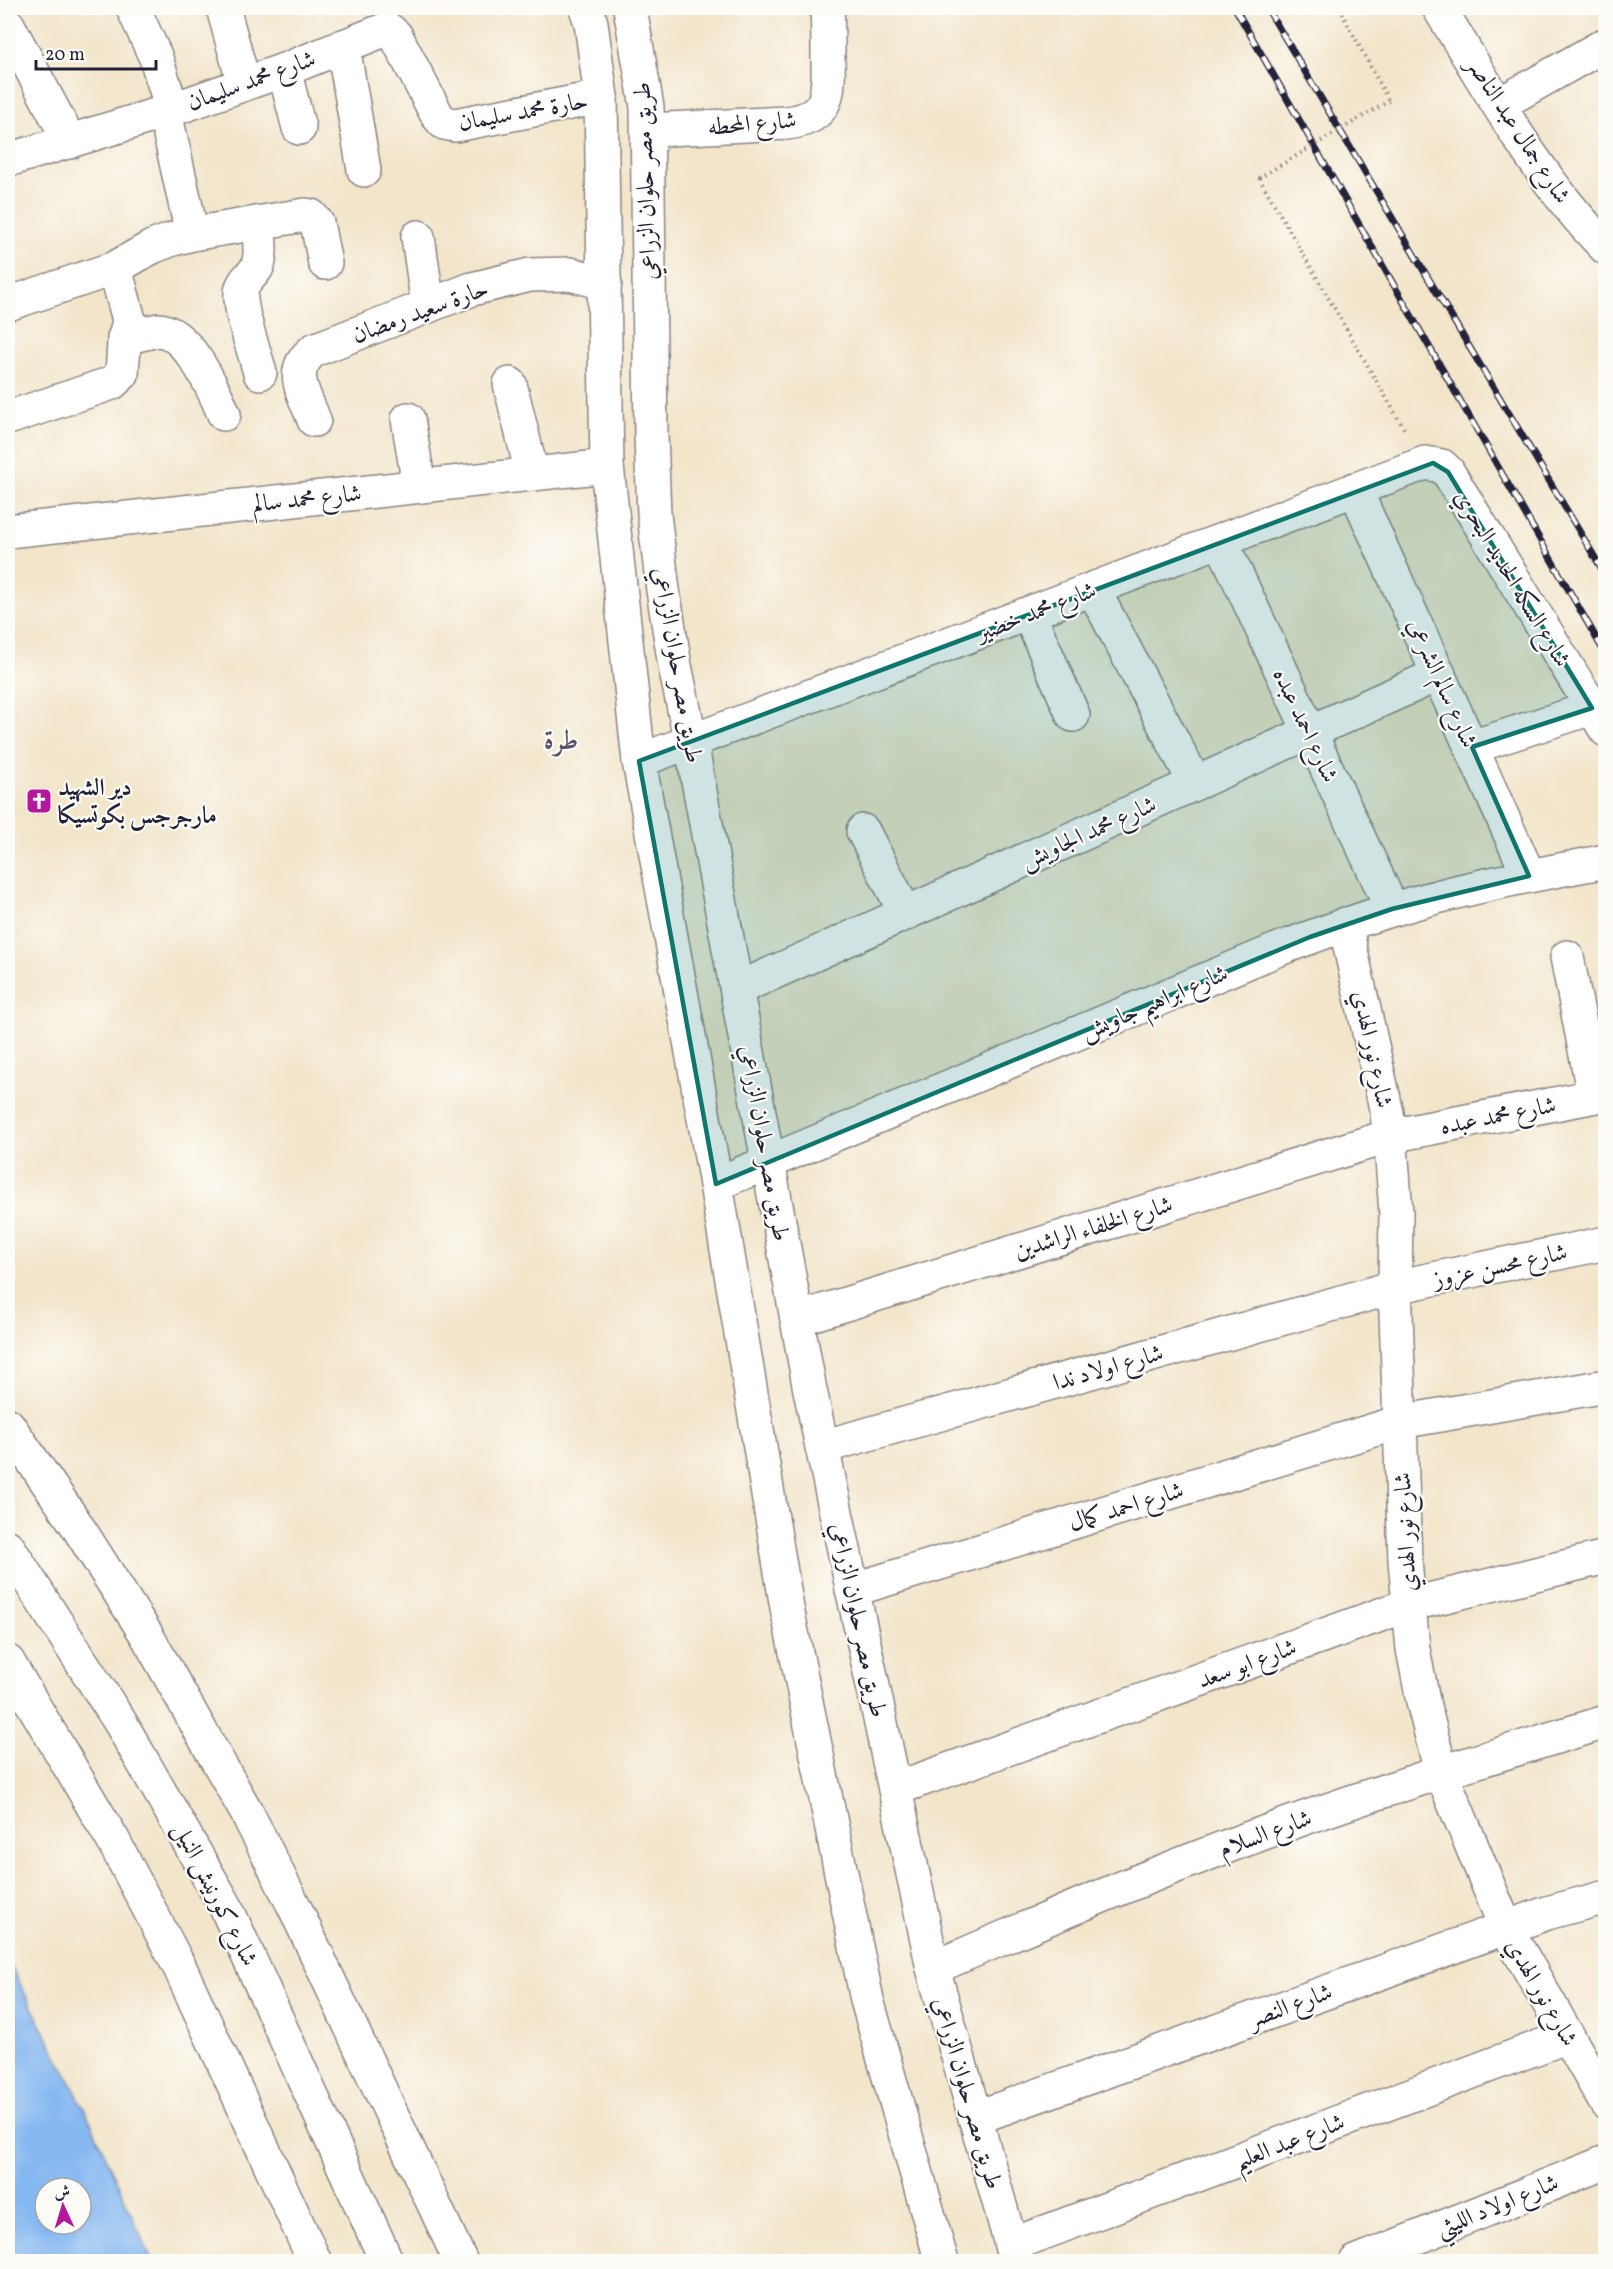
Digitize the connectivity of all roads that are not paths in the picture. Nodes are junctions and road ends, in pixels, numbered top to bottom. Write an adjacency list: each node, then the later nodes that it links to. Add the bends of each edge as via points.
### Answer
1 (133, 8): 14 (main road, via 156,58)
2 (223, 8): 11 (main road)
3 (586, 8): 12 (main road, طريق مصر حلوان الزراعي)
4 (630, 8): 17 (main road, طريق مصر حلوان الزراعي)
5 (827, 8): 17 (main road, شارع المحطه, via 829,91 814,115 787,123)
6 (1438, 8): 13 (main road, شارع جمال عبد الناصر)
7 (8, 25): 18 (main road)
8 (1605, 44): 13 (main road)
9 (343, 46): 10 (main road, شارع محمد سليمان); 15 (main road, شارع محمد سليمان, via 380,31 393,33); 20 (main road)
10 (284, 70): 11 (main road, شارع محمد سليمان); 16 (main road)
11 (244, 84): 14 (main road, شارع محمد سليمان)
12 (602, 97): 15 (main road, حارة محمد سليمان, via 455,125); 27 (main road, طريق مصر حلوان الزراعي)
13 (1500, 104): 22 (main road, شارع جمال عبد الناصر, via 1550,184)
14 (168, 111): 18 (main road, شارع محمد سليمان); 23 (main road)
15 (444, 123)
16 (299, 128)
17 (648, 130): 50 (main road, طريق مصر حلوان الزراعي, via 654,514 664,601)
18 (70, 142): 19 (main road, شارع محمد سليمان)
19 (8, 160)
20 (364, 170)
21 (258, 223): 23 (main road); 25 (main road, via 311,216 317,223); 31 (main road, via 259,259 241,292)
22 (1598, 230)
23 (192, 234): 26 (main road, via 152,247)
24 (418, 237): 29 (main road)
25 (325, 263)
26 (115, 268): 28 (main road); 30 (main road, via 129,314)
27 (605, 283): 29 (main road, حارة سعيد رمضان, via 570,274 530,275 472,289); 38 (main road, طريق مصر حلوان الزراعي)
28 (8, 304)
29 (428, 306): 36 (main road, حارة سعيد رمضان, via 314,350 304,358 299,379)
30 (124, 338): 33 (main road, via 159,330 175,336 204,372); 34 (main road, via 122,374 116,381)
31 (260, 373)
32 (510, 384): 39 (main road)
33 (224, 414)
34 (8, 418)
35 (408, 419): 40 (main road)
36 (314, 420)
37 (1429, 463): 41 (main road, شارع محمد خضير); 48 (main road, شارع السكه الحديد البحري, via 1448,472)
38 (607, 466): 39 (main road, شارع محمد سالم); 52 (main road, طريق مصر حلوان الزراعي)
39 (532, 474): 40 (main road, شارع محمد سالم)
40 (419, 486): 42 (main road, شارع محمد سالم)
41 (1355, 489): 43 (main road, شارع محمد خضير); 46 (main road, شارع سالم الشرعي)
42 (8, 531)
43 (1221, 541): 44 (main road, شارع محمد خضير); 49 (main road, شارع احمد عبده)
44 (1093, 589): 45 (main road, شارع محمد خضير); 53 (main road)
45 (1029, 614): 47 (main road); 50 (main road, شارع محمد خضير)
46 (1439, 674): 49 (main road, شارع محمد الجاويش); 51 (main road, شارع سالم الشرعي)
47 (1073, 715)
48 (1599, 719): 51 (main road)
49 (1310, 732): 53 (main road, شارع محمد الجاويش); 57 (main road, شارع احمد عبده)
50 (691, 742): 52 (main road, شارع محمد خضير); 61 (main road, طريق مصر حلوان الزراعي)
51 (1472, 747): 56 (main road, شارع سالم الشرعي)
52 (639, 761): 65 (main road, طريق مصر حلوان الزراعي)
53 (1195, 783): 58 (main road, شارع محمد الجاويش)
54 (863, 831): 58 (main road)
55 (1605, 861): 56 (main road, شارع ابراهيم جاويش)
56 (1529, 876): 57 (main road, شارع ابراهيم جاويش)
57 (1392, 909): 59 (main road, شارع ابراهيم جاويش)
58 (906, 914): 61 (main road, شارع محمد الجاويش)
59 (1345, 924): 63 (main road, شارع نور الهدي); 64 (main road, شارع ابراهيم جاويش)
60 (1567, 957): 62 (main road)
61 (737, 989): 64 (main road, طريق مصر حلوان الزراعي)
62 (1600, 1095): 63 (main road, شارع محمد عبده)
63 (1390, 1136): 67 (main road, شارع نور الهدي, via 1396,1213); 68 (main road, شارع الخلفاء الراشدين)
64 (768, 1162): 65 (main road, شارع ابراهيم جاويش); 68 (main road, طريق مصر حلوان الزراعي)
65 (716, 1184): 92 (main road, طريق مصر حلوان الزراعي, via 788,1608 867,2000)
66 (1605, 1243): 67 (main road, شارع محسن عزوز)
67 (1395, 1287): 70 (main road, شارع نور الهدي); 72 (main road, شارع اولاد ندا)
68 (797, 1319): 72 (main road, طريق مصر حلوان الزراعي)
69 (1605, 1386): 70 (main road, شارع احمد كمال)
70 (1400, 1422): 75 (main road, شارع احمد كمال); 76 (main road, شارع نور الهدي)
71 (8, 1425): 91 (main road, via 146,1634 247,1813)
72 (822, 1447): 75 (main road, طريق مصر حلوان الزراعي)
73 (8, 1547): 90 (main road, شارع كورنيش النيل, via 120,1722 226,1907)
74 (1605, 1557): 76 (main road, شارع ابو سعد)
75 (852, 1590): 80 (main road, طريق مصر حلوان الزراعي)
76 (1408, 1605): 79 (main road, شارع نور الهدي, via 1424,1706); 80 (main road, شارع ابو سعد)
77 (8, 1662): 89 (main road, via 113,1840 180,1968)
78 (1605, 1722): 79 (main road, شارع السلام)
79 (1441, 1772): 82 (main road, شارع نور الهدي); 83 (main road, شارع السلام, via 1269,1831 1100,1896)
80 (895, 1789): 83 (main road, طريق مصر حلوان الزراعي)
81 (1605, 1897): 82 (main road, شارع النصر)
82 (1506, 1928): 84 (main road, شارع نور الهدي); 86 (main road, شارع النصر)
83 (933, 1968): 86 (main road, طريق مصر حلوان الزراعي)
84 (1568, 2036): 85 (main road, شارع نور الهدي); 88 (main road, شارع عبد العليم)
85 (1602, 2089)
86 (975, 2118): 88 (main road, طريق مصر حلوان الزراعي)
87 (1605, 2162): 93 (main road, شارع اولاد الليثي)
88 (1014, 2253)
89 (315, 2262)
90 (387, 2262)
91 (461, 2262)
92 (942, 2262)
93 (1356, 2262)

